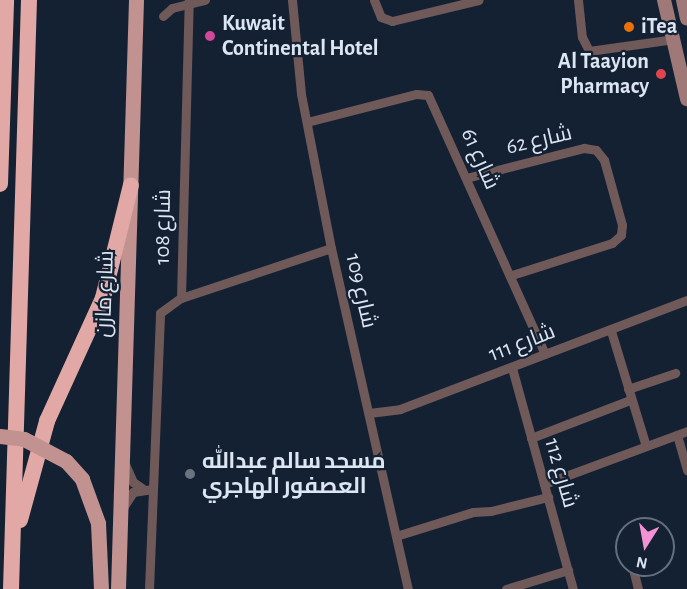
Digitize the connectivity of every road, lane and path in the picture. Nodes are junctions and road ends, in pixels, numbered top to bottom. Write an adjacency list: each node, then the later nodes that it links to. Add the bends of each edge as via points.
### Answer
1 (6, 0): 18 (highway)
2 (29, 0): 43 (highway)
3 (136, 0): 19 (main road, شارع مازن)
4 (205, 0): 11 (street)
5 (292, 0): 16 (street, شارع 109)
6 (374, 0): 7 (street, via 381,17 392,21)
7 (479, 0)
8 (578, 0): 14 (street, via 582,38 589,51)
9 (664, 0): 14 (street)
10 (683, 0): 13 (street)
11 (189, 2): 12 (street); 22 (street, شارع 108)
12 (163, 16)
13 (687, 19)
14 (674, 39): 15 (street)
15 (687, 99)
16 (307, 122): 17 (street, شارع 61, via 416,94 428,95); 20 (street, شارع 109)
17 (466, 178): 21 (street, شارع 61); 21 (street, شارع 62, via 584,148 596,150 604,160 622,225 621,235 612,243)
18 (0, 184)
19 (131, 184): 36 (main road, شارع مازن); 43 (highway, via 103,298 47,421 30,471)
20 (331, 248): 22 (street, شارع 108); 30 (street, شارع 109)
21 (512, 275): 25 (street, شارع 61)
22 (181, 298): 39 (street, via 163,308 159,318)
23 (687, 300): 24 (street, شارع 111)
24 (611, 330): 25 (street, شارع 111); 28 (street)
25 (545, 354): 26 (street, شارع 111)
26 (512, 368): 30 (street, شارع 111, via 400,409); 34 (street, شارع 112)
27 (675, 373): 28 (street)
28 (628, 389): 29 (street)
29 (630, 400): 34 (street); 35 (street)
30 (369, 413): 42 (street, شارع 109)
31 (687, 431): 32 (street)
32 (677, 435): 35 (street); 37 (street)
33 (0, 436): 46 (main road, bridge, via 24,439 66,461 93,500)
34 (531, 438): 38 (street, شارع 112)
35 (646, 446): 38 (street)
36 (123, 459): 39 (street, via 134,482); 41 (main road, شارع مازن)
37 (687, 471)
38 (544, 484): 40 (street, شارع 112)
39 (147, 488): 41 (street, via 129,496); 48 (street)
40 (548, 497): 42 (street, via 473,512); 44 (street, شارع 112)
41 (121, 516): 47 (main road, شارع مازن)
42 (396, 536): 49 (street, شارع 109)
43 (11, 556): 45 (highway)
44 (568, 570): 50 (street); 51 (street, شارع 112)
45 (11, 589)
46 (101, 589)
47 (118, 589)
48 (148, 589)
49 (408, 589)
50 (506, 589)
51 (573, 589)

